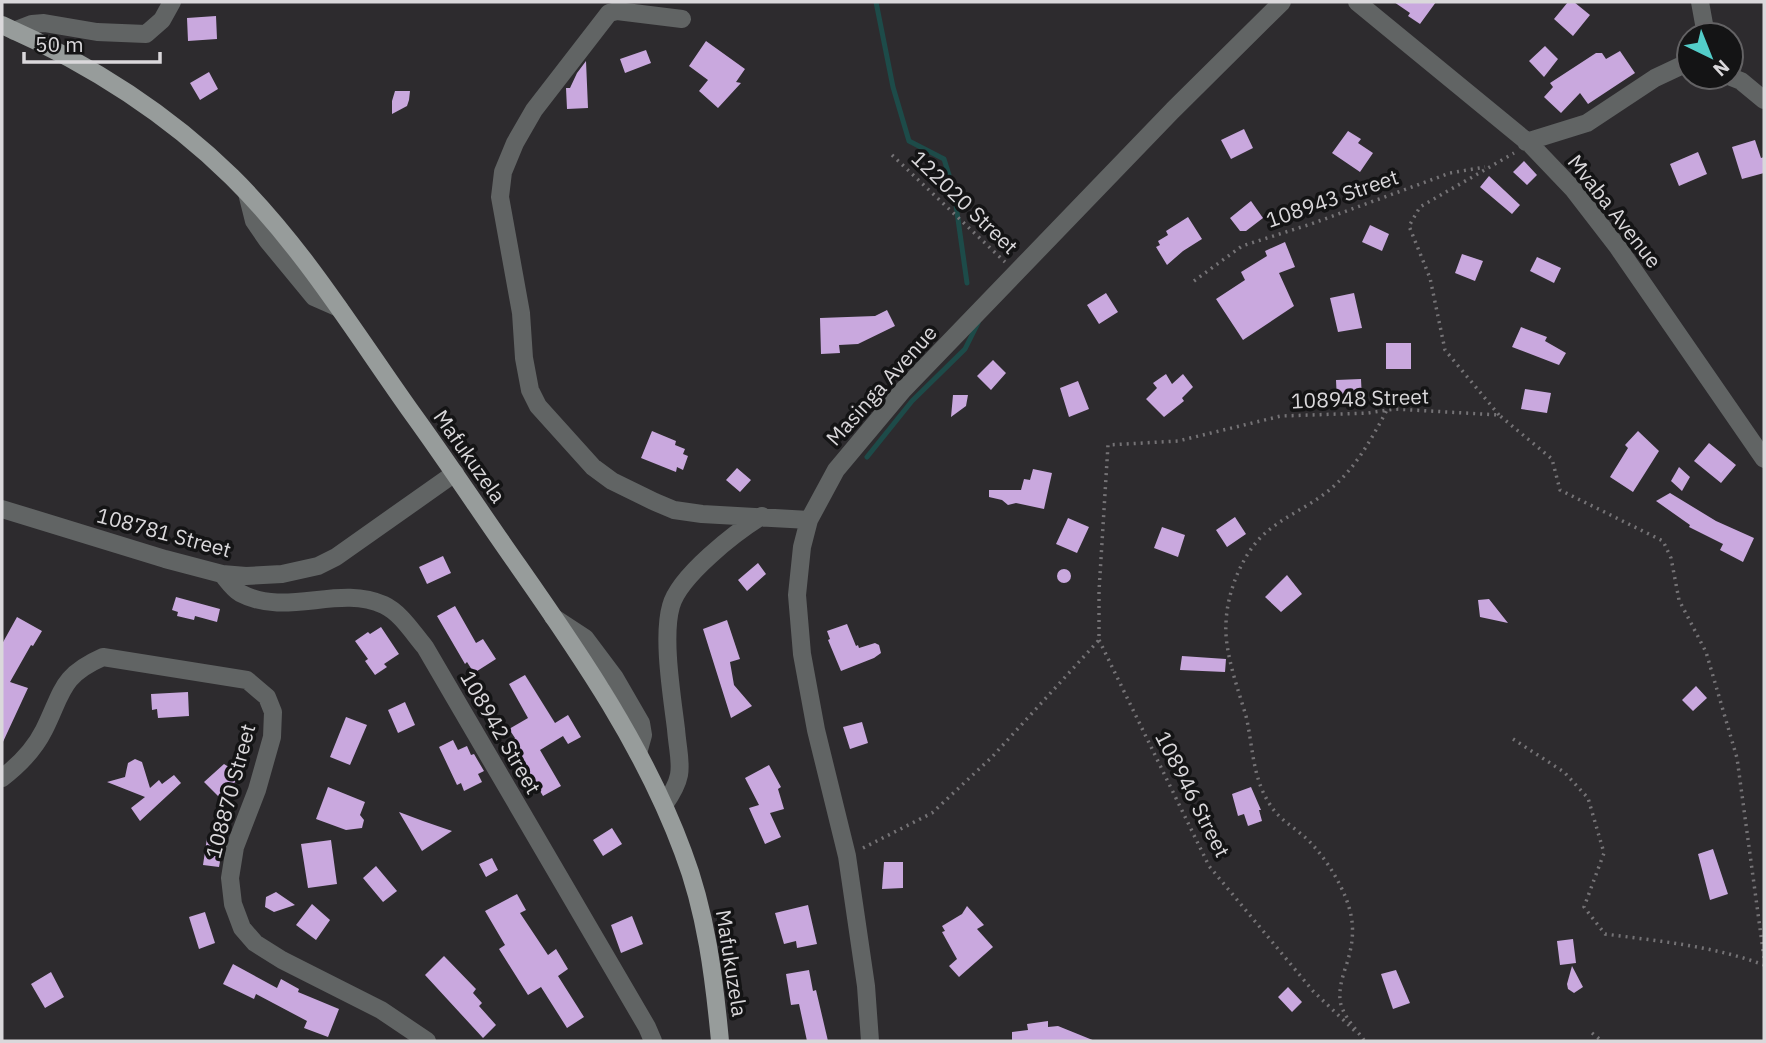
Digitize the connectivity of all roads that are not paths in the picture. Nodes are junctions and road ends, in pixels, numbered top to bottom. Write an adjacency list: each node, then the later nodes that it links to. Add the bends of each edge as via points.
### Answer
1 (172, 2): 7 (street, via 162,20 146,34 44,23)
2 (1282, 2): 16 (street, Masinga Avenue, via 867,430 836,470)
3 (1357, 2): 11 (street, Mvaba Avenue)
4 (1700, 2): 6 (street)
5 (682, 19): 15 (street, via 609,13 534,110 515,143 503,172 500,197 521,313 524,358 538,406 573,447 611,481 674,510)
6 (1703, 21)
7 (8, 28): 13 (main road, Mafukuzela, via 146,106 184,134 247,193 299,252)
8 (1675, 69): 11 (street, via 1587,123)
9 (1745, 84): 10 (street)
10 (1764, 100)
11 (1528, 143): 12 (street, Mvaba Avenue, via 1599,221)
12 (1764, 459)
13 (455, 473): 17 (street, 108781 Street, via 318,566 267,576); 19 (main road, Mafukuzela, via 588,669)
14 (2, 509): 17 (street, 108781 Street)
15 (762, 516): 16 (street); 19 (street, via 717,549 687,580 671,605 670,666 681,763 678,785)
16 (809, 520): 23 (street, Masinga Avenue, via 797,595 802,654 846,856)
17 (222, 574): 21 (street, 108942 Street, via 239,593 274,605 364,598 386,606 402,620 425,648)
18 (2, 778): 20 (street, 108870 Street, via 22,763 43,732 65,684 83,666 103,657 247,680 267,696 273,712 272,737 235,847 230,878 242,928 255,943 282,960 381,1010)
19 (664, 805): 22 (main road, Mafukuzela, via 700,905)
20 (427, 1041)
21 (653, 1041)
22 (720, 1041)
23 (870, 1041)

